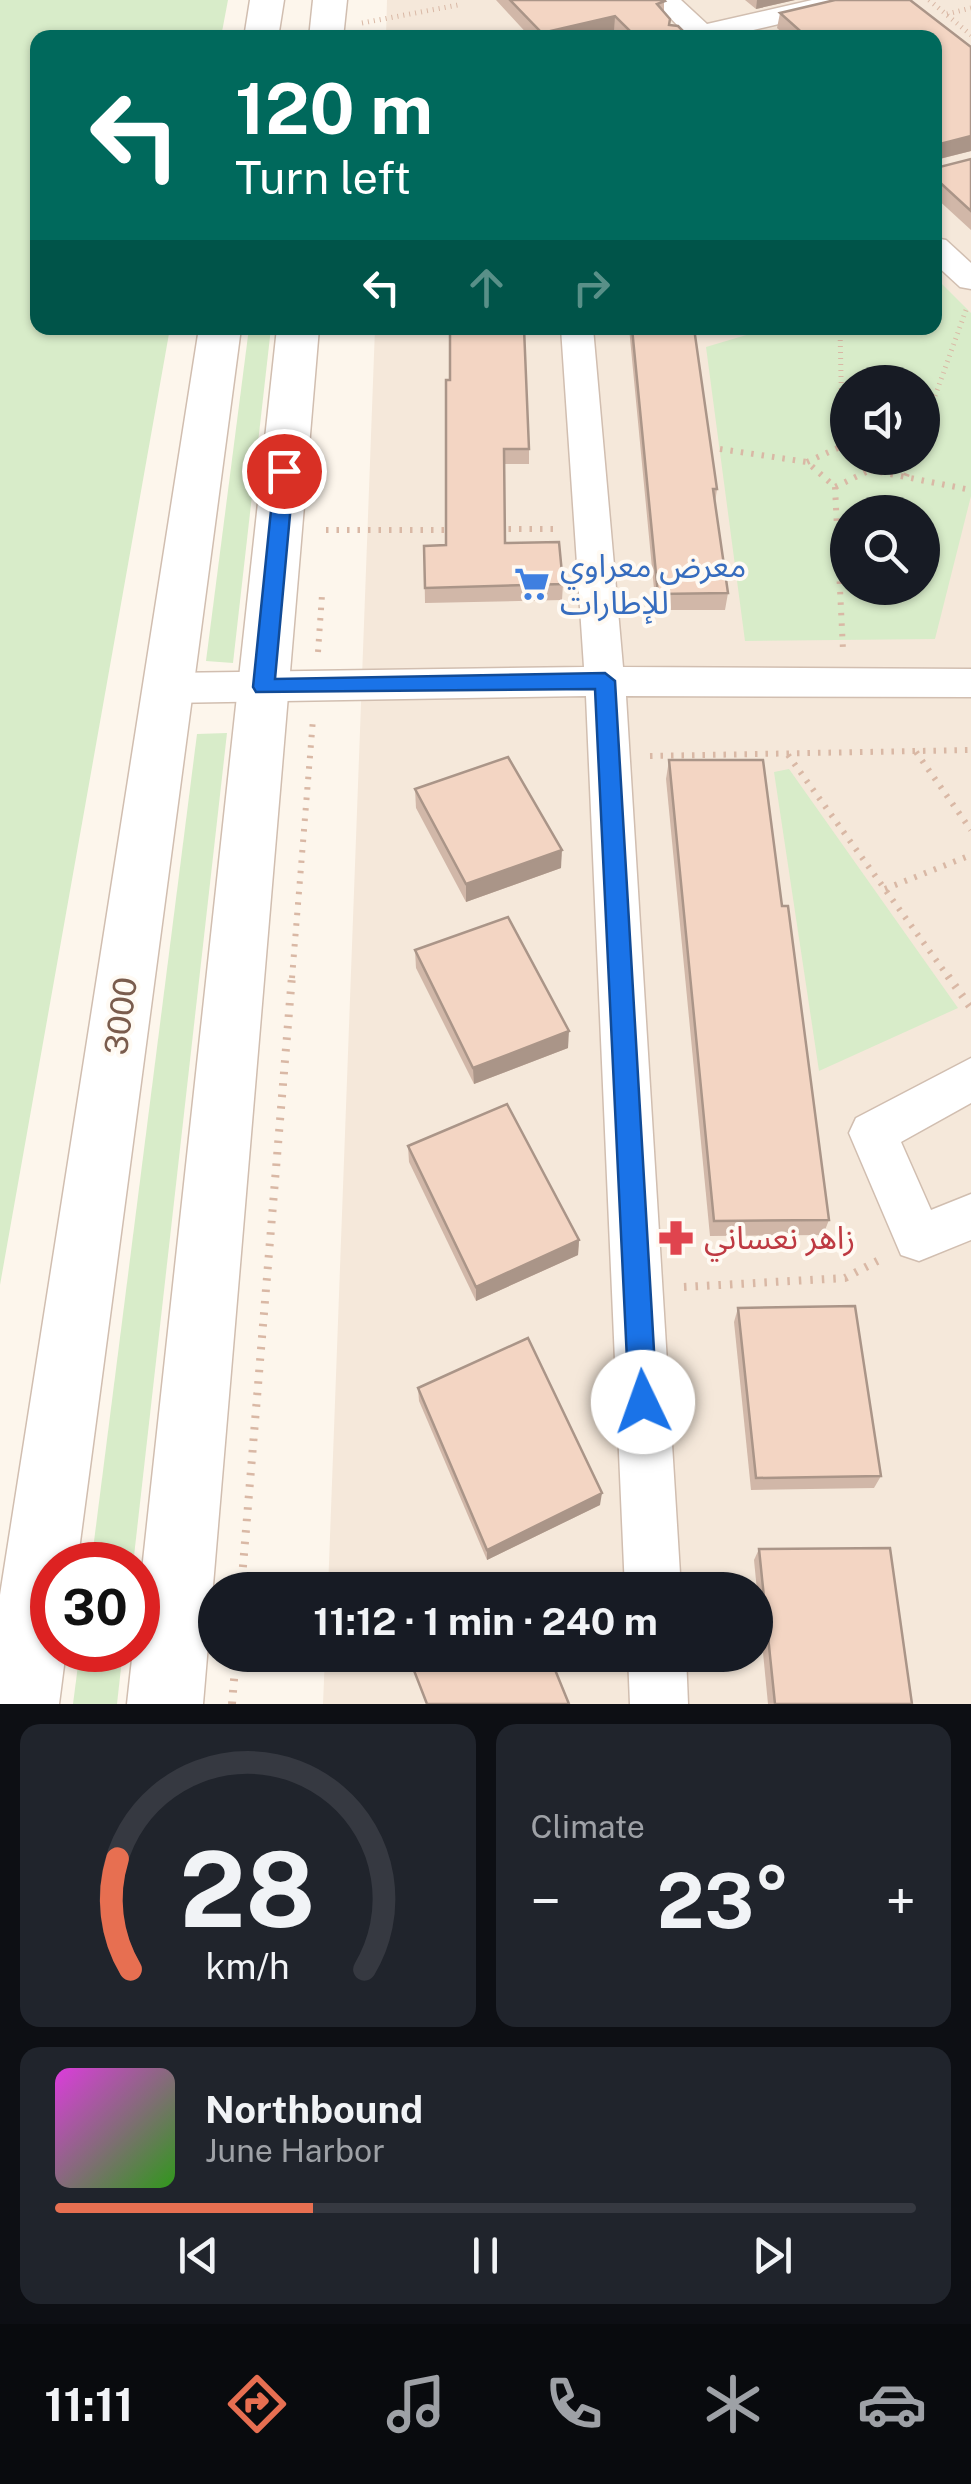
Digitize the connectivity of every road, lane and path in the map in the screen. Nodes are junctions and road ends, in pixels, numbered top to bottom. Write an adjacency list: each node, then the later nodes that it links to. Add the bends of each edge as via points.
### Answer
1 (267, 0): 10 (street)
2 (330, 0): 11 (street)
3 (666, 0): 12 (street)
4 (846, 0): 13 (street)
5 (929, 0): 8 (path)
6 (458, 5): 9 (path)
7 (971, 8): 8 (path)
8 (946, 14): 14 (path)
9 (361, 24)
10 (263, 30)
11 (327, 30)
12 (691, 30)
13 (721, 30)
14 (971, 35)
15 (942, 257): 16 (street)
16 (969, 294): 22 (path)
17 (219, 335): 42 (street, 3000)
18 (298, 335): 41 (street)
19 (578, 335): 32 (street)
20 (840, 335): 21 (path)
21 (841, 365)
22 (940, 379)
23 (720, 449): 25 (path)
24 (830, 454): 25 (path)
25 (807, 462): 29 (path)
26 (859, 475): 29 (path)
27 (900, 475): 28 (path)
28 (906, 476): 30 (path)
29 (835, 486): 39 (path)
30 (971, 490)
31 (328, 512): 33 (path)
32 (593, 529): 35 (path); 38 (street)
33 (326, 530): 34 (path); 36 (path)
34 (460, 530)
35 (479, 530)
36 (325, 550)
37 (322, 588): 41 (path)
38 (605, 681): 39 (street); 41 (street); 46 (street)
39 (845, 683): 40 (street)
40 (971, 683)
41 (290, 686): 42 (street); 55 (path); 60 (street)
42 (168, 688): 59 (street, 3000)
43 (971, 750): 44 (path)
44 (915, 751): 45 (path); 47 (path)
45 (787, 754): 46 (path); 49 (path)
46 (609, 757): 54 (street)
47 (971, 830)
48 (971, 855): 49 (path)
49 (885, 889): 50 (path)
50 (971, 1008)
51 (971, 1079): 53 (street, via 873,1134)
52 (971, 1217): 53 (street)
53 (919, 1238): 54 (path, via 845,1278)
54 (637, 1289): 56 (street)
55 (242, 1572)
56 (652, 1572)
57 (235, 1672): 61 (path)
58 (658, 1672): 62 (street)
59 (22, 1704)
60 (165, 1704)
61 (232, 1704)
62 (659, 1704)

